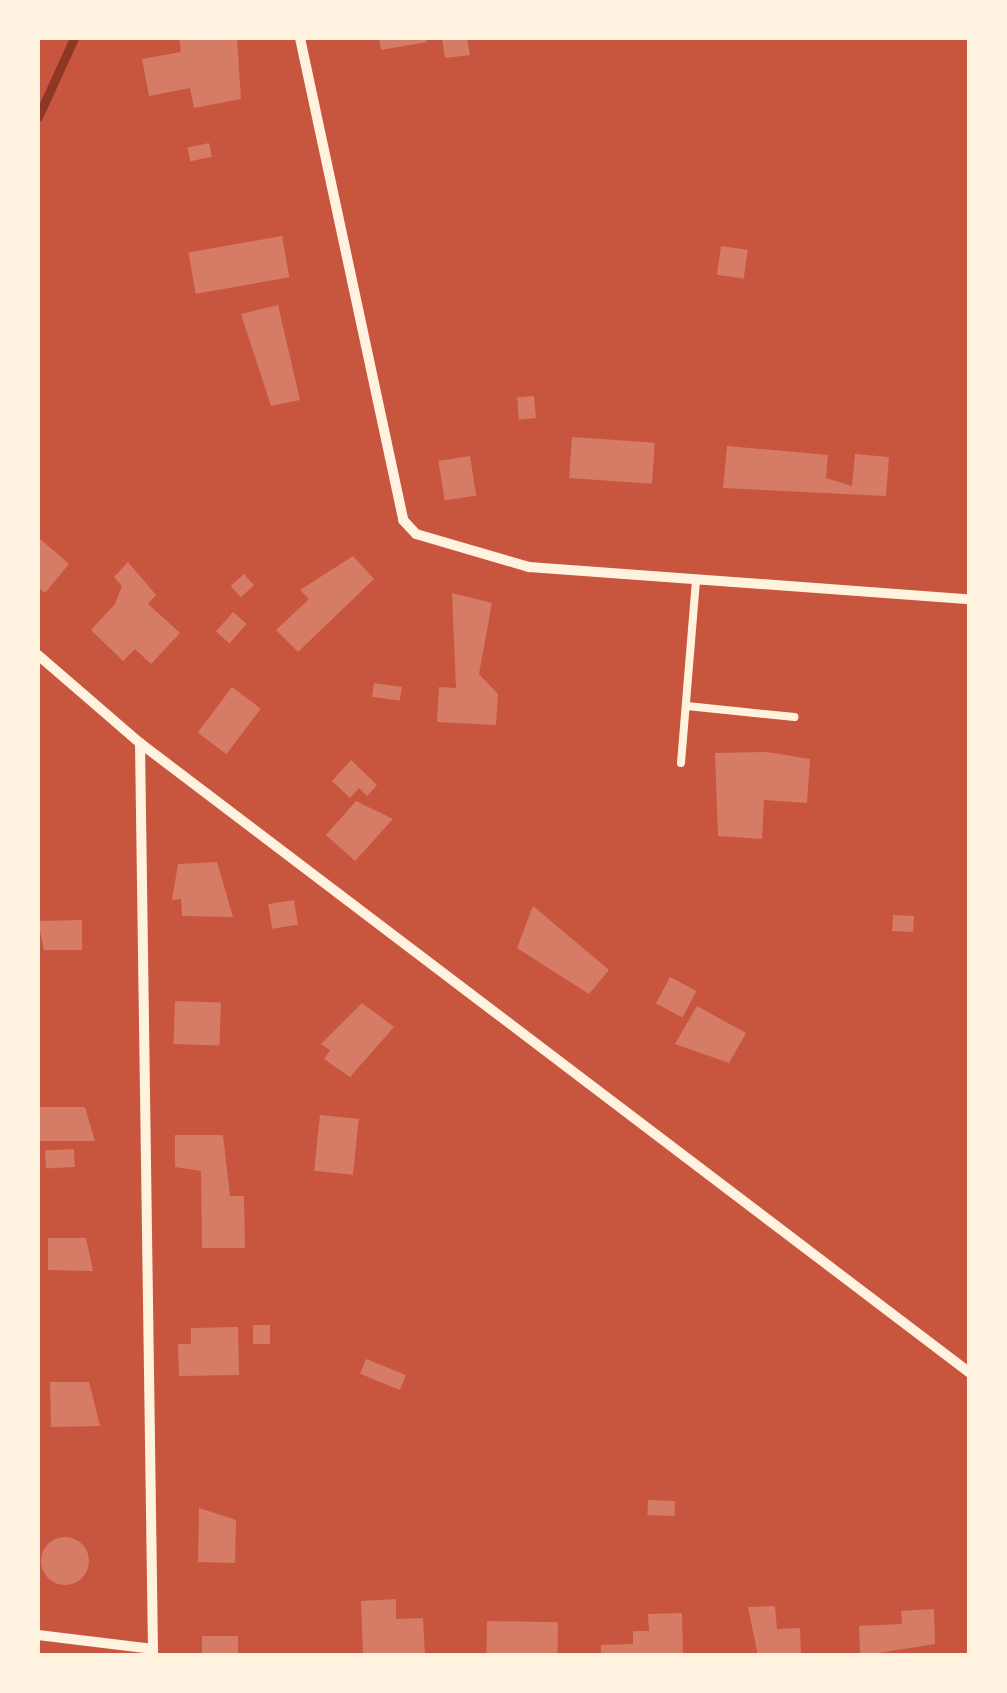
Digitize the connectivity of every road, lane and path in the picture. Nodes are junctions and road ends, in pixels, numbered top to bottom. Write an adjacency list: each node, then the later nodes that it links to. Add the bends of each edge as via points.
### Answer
1 (300, 38): 2 (street, via 403,520 434,544 529,567)
2 (696, 579): 3 (street); 5 (lane)
3 (970, 599)
4 (38, 655): 7 (street)
5 (687, 706): 6 (lane); 8 (lane)
6 (794, 717)
7 (140, 743): 9 (street); 11 (street)
8 (681, 764)
9 (970, 1373)
10 (38, 1635): 11 (street)
11 (153, 1652)

